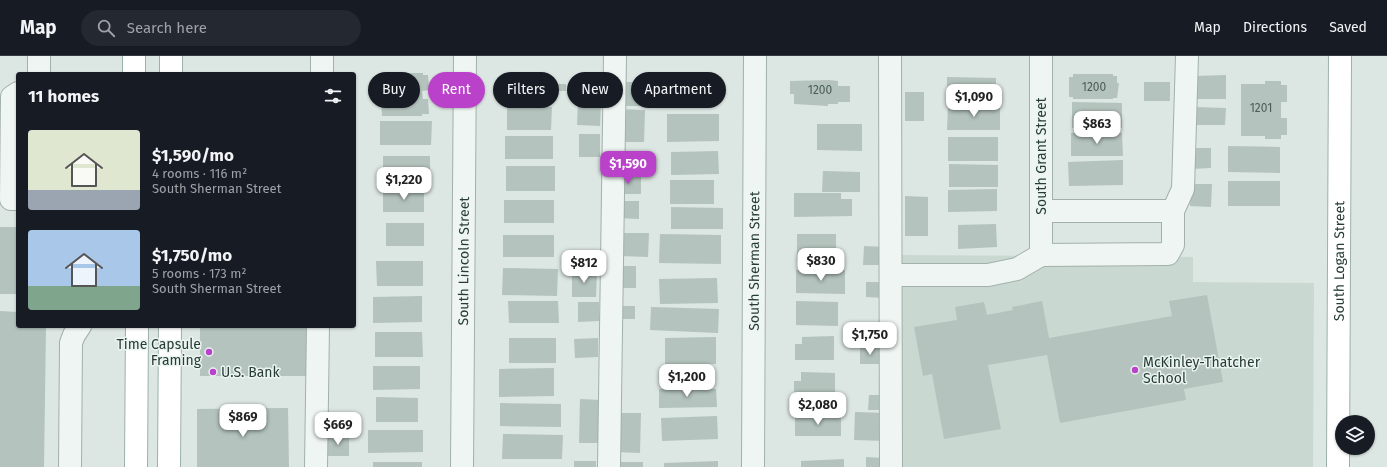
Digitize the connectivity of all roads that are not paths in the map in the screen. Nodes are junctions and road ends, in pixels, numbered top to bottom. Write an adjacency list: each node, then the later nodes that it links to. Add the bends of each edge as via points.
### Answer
1 (39, 56): 12 (street)
2 (134, 56): 13 (main road)
3 (171, 56): 14 (main road)
4 (322, 56): 15 (street)
5 (465, 56): 31 (street, South Lincoln Street)
6 (615, 56): 32 (street)
7 (755, 56): 33 (street, South Sherman Street)
8 (890, 56): 22 (street)
9 (1041, 56): 19 (street, South Grant Street)
10 (1187, 56): 20 (street, via 1183,189)
11 (1340, 56): 35 (main road, South Logan Street)
12 (40, 72)
13 (134, 72)
14 (171, 72)
15 (322, 72)
16 (16, 94): 17 (street, via 12,97)
17 (15, 137): 18 (street, via 11,199)
18 (16, 199)
19 (1041, 211): 20 (street); 21 (street, South Grant Street)
20 (1173, 211): 21 (street, via 1174,245 1168,254)
21 (1041, 255): 22 (street, via 1017,269 988,275)
22 (891, 275): 34 (street)
23 (79, 328): 27 (street, via 71,343)
24 (137, 328): 28 (main road)
25 (170, 328): 29 (main road)
26 (318, 328): 30 (street)
27 (70, 467)
28 (136, 467)
29 (169, 467)
30 (316, 467)
31 (462, 467)
32 (609, 467)
33 (753, 467)
34 (892, 467)
35 (1338, 467)

